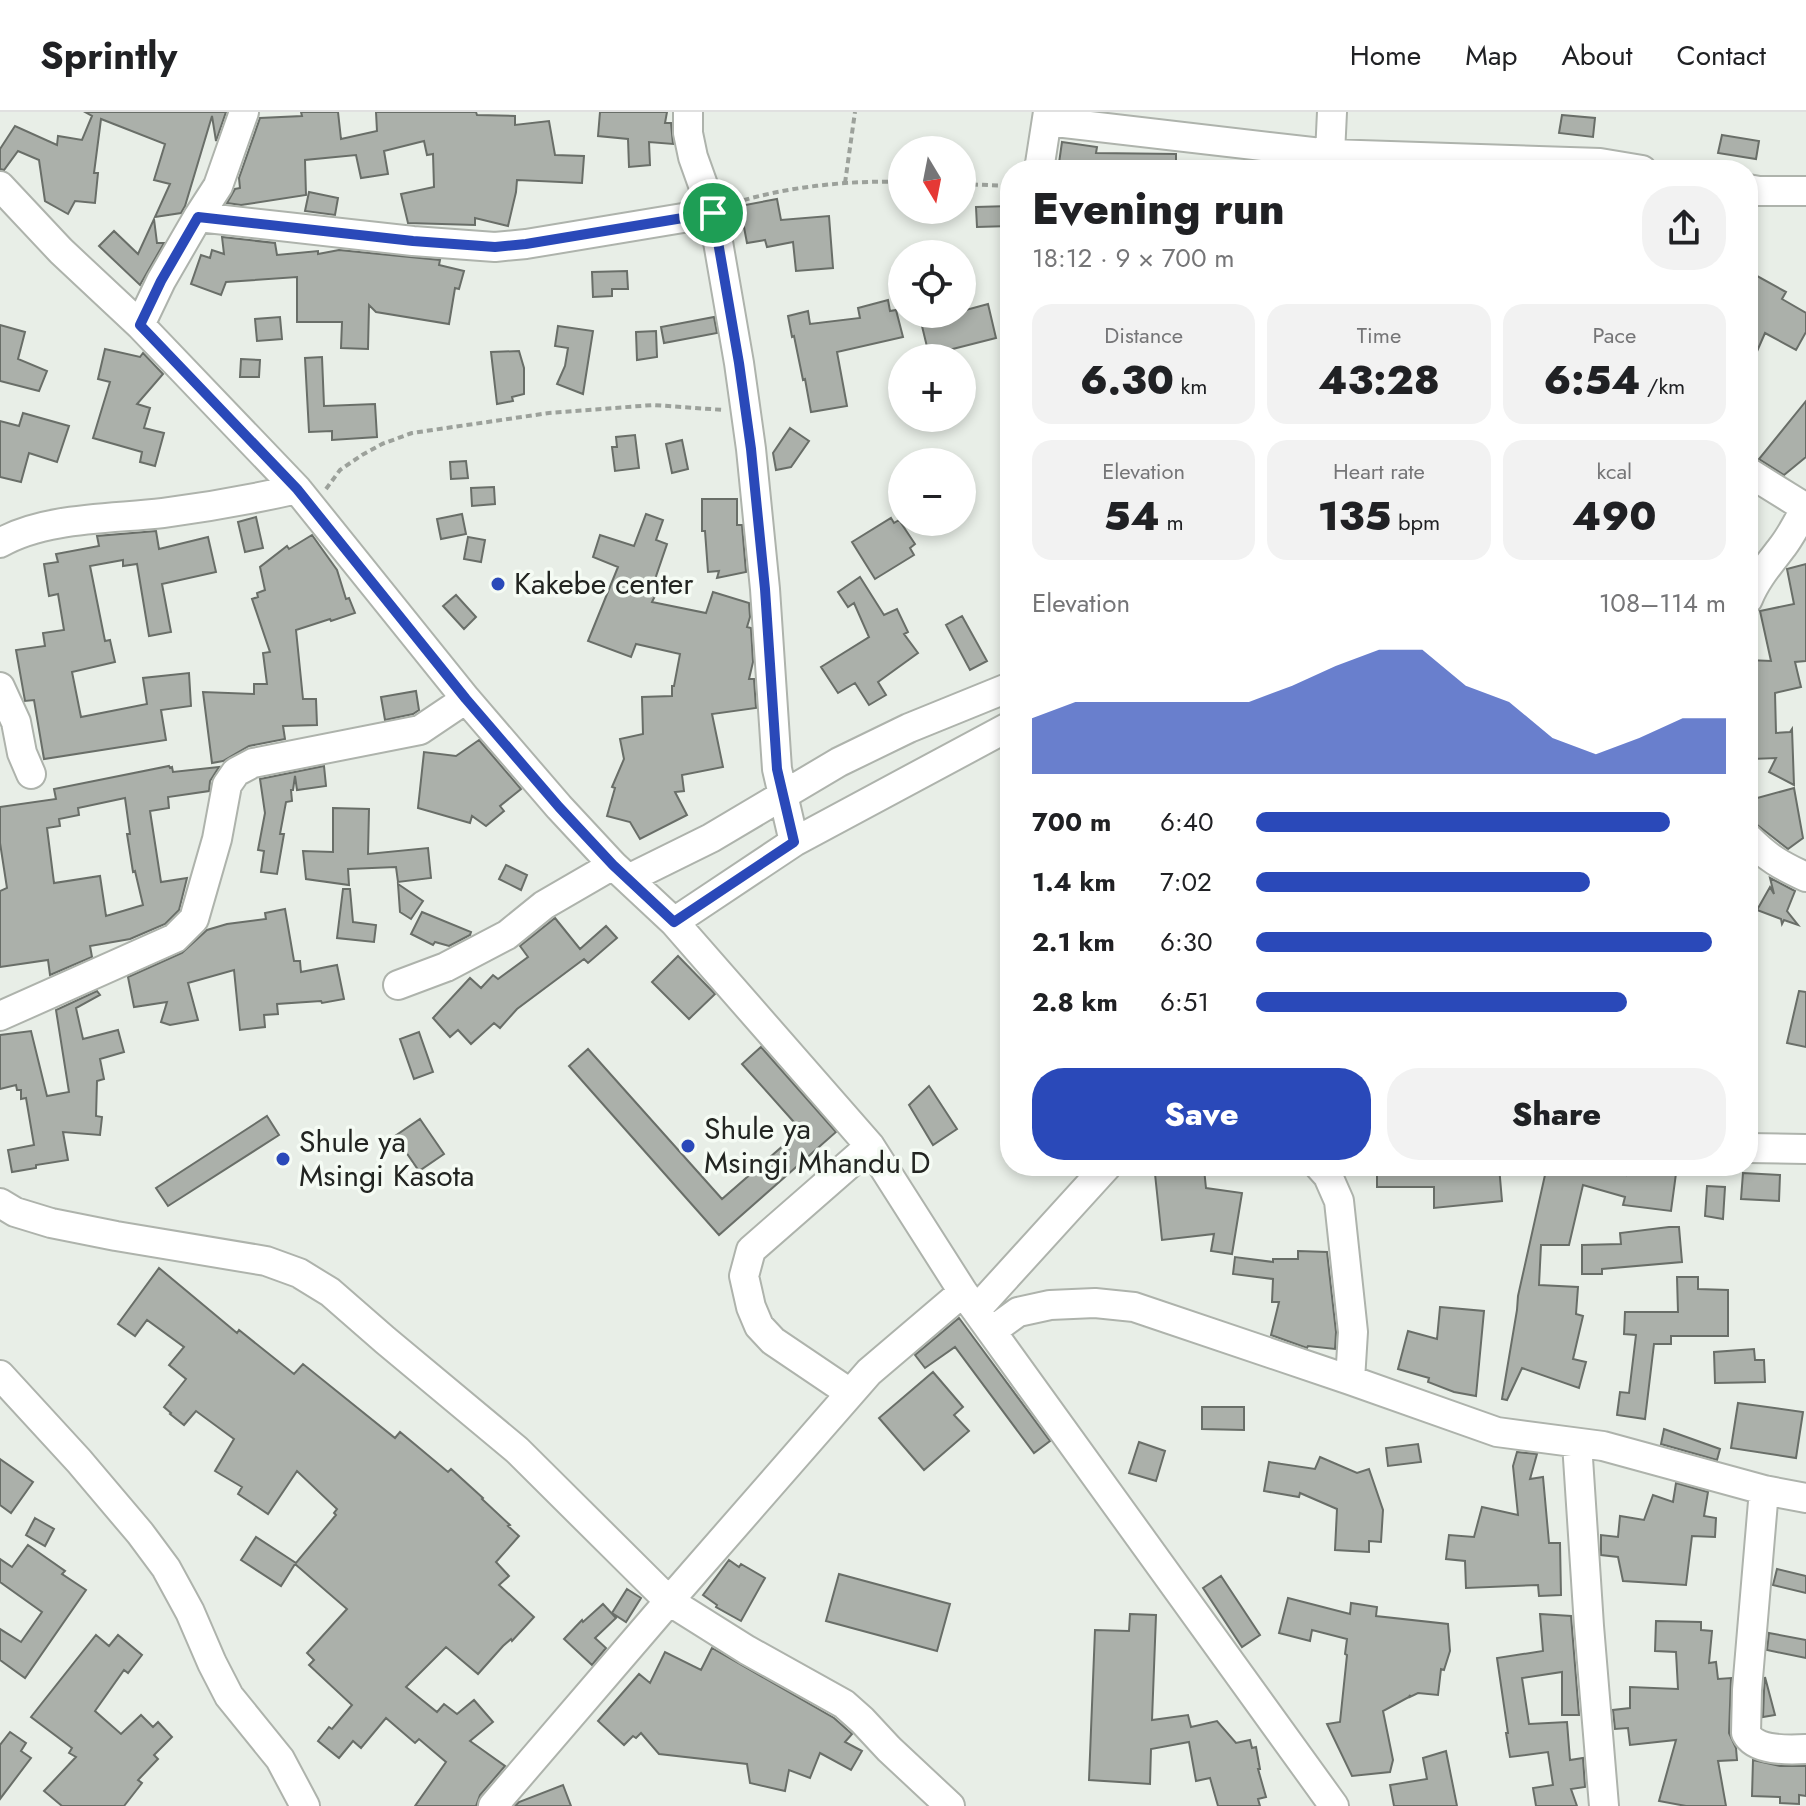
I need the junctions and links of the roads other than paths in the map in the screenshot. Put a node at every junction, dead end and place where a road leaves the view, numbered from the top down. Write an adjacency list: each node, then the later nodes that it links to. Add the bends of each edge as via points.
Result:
1 (244, 112): 14 (street, via 218,186)
2 (688, 112): 13 (street, via 693,157)
3 (1332, 112): 5 (street)
4 (1048, 117): 5 (street); 6 (street)
5 (1330, 154): 7 (street)
6 (1041, 160)
7 (1365, 160)
8 (1452, 160): 9 (street)
9 (1539, 160)
10 (0, 186): 15 (street)
11 (1758, 191): 12 (street)
12 (1806, 191)
13 (713, 212): 14 (street, via 495,247); 26 (street, via 751,449)
14 (198, 217): 15 (street)
15 (140, 325): 17 (street)
16 (1758, 478): 18 (street)
17 (305, 498): 19 (street, via 87,520 23,531); 23 (street)
18 (1806, 508): 20 (street)
19 (0, 543)
20 (1758, 580)
21 (0, 687): 25 (street)
22 (1000, 691): 26 (street, via 909,728)
23 (466, 699): 29 (street); 33 (street, via 420,730 253,763 236,772 227,785 194,919 175,938)
24 (1000, 731): 27 (street)
25 (31, 774)
26 (783, 795): 27 (street); 29 (street, via 711,838)
27 (794, 842): 31 (street)
28 (1758, 848): 30 (street)
29 (620, 872): 31 (street); 32 (street, via 544,905 507,935 446,967)
30 (1806, 877)
31 (674, 922): 34 (street)
32 (398, 985)
33 (0, 1016)
34 (870, 1146): 40 (street); 43 (street, via 751,1250 744,1276 759,1326)
35 (1758, 1148): 36 (street)
36 (1806, 1149)
37 (1098, 1176): 40 (street)
38 (1328, 1176): 42 (street, via 1339,1201 1353,1332)
39 (0, 1203): 47 (street, via 51,1223 266,1261 299,1273 330,1292 517,1450)
40 (977, 1311): 42 (street, via 1095,1303 1134,1307); 43 (street, via 869,1372); 52 (street)
41 (0, 1375): 49 (street, via 166,1568 229,1696 280,1759)
42 (1350, 1380): 44 (street, via 1497,1432)
43 (850, 1393): 47 (street)
44 (1577, 1443): 45 (street); 53 (street)
45 (1764, 1490): 46 (street); 48 (street, via 1746,1733 1748,1739 1767,1746)
46 (1806, 1498)
47 (669, 1601): 50 (street); 51 (street, via 844,1704)
48 (1806, 1749)
49 (305, 1806)
50 (493, 1806)
51 (950, 1806)
52 (1334, 1806)
53 (1604, 1806)

